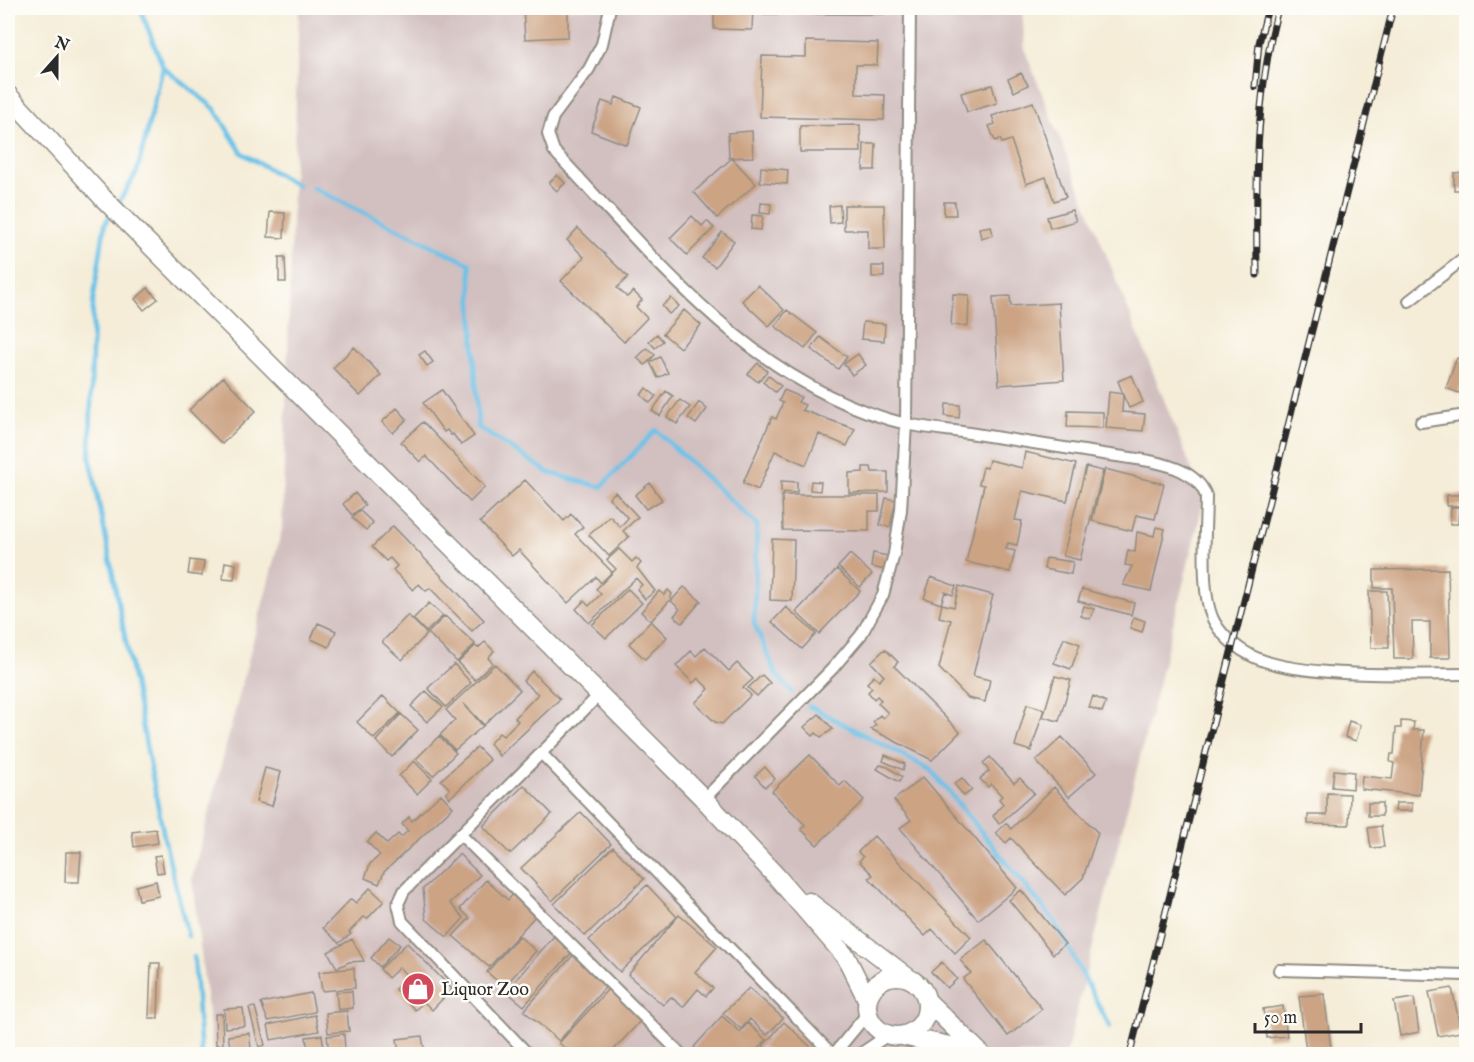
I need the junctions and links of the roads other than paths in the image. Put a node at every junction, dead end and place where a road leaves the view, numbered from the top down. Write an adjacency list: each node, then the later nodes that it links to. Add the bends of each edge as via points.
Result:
1 (610, 8): 8 (street, via 602,44 589,69 553,117 548,134 554,151 701,306 747,346 794,378 843,403)
2 (909, 8): 8 (street)
3 (8, 94): 10 (highway, via 103,198)
4 (1467, 257): 5 (street)
5 (1409, 301)
6 (1467, 415): 7 (street)
7 (1421, 422)
8 (906, 423): 9 (street, via 1121,457 1167,466 1193,477 1203,486 1206,496 1206,593 1212,616 1225,636 1253,657 1291,667); 12 (street, via 901,510 883,595 861,635 833,668)
9 (1467, 674)
10 (598, 696): 11 (street); 12 (highway)
11 (542, 754): 13 (street); 24 (street)
12 (704, 799): 14 (highway)
13 (460, 834): 22 (street, via 405,891 398,904 402,921); 23 (street)
14 (777, 877): 17 (highway); 19 (highway, via 846,957)
15 (1279, 970): 16 (street)
16 (1467, 975)
17 (906, 977): 18 (highway, via 920,986); 19 (highway, via 897,975 878,982)
18 (927, 1001): 20 (highway, via 924,1020 912,1033); 28 (highway)
19 (867, 1007): 20 (highway, via 879,1031); 24 (street)
20 (895, 1035): 21 (highway); 25 (street)
21 (924, 1040): 26 (street); 27 (highway)
22 (528, 1054)
23 (681, 1054)
24 (833, 1054)
25 (860, 1054)
26 (941, 1054)
27 (969, 1054)
28 (981, 1054)

